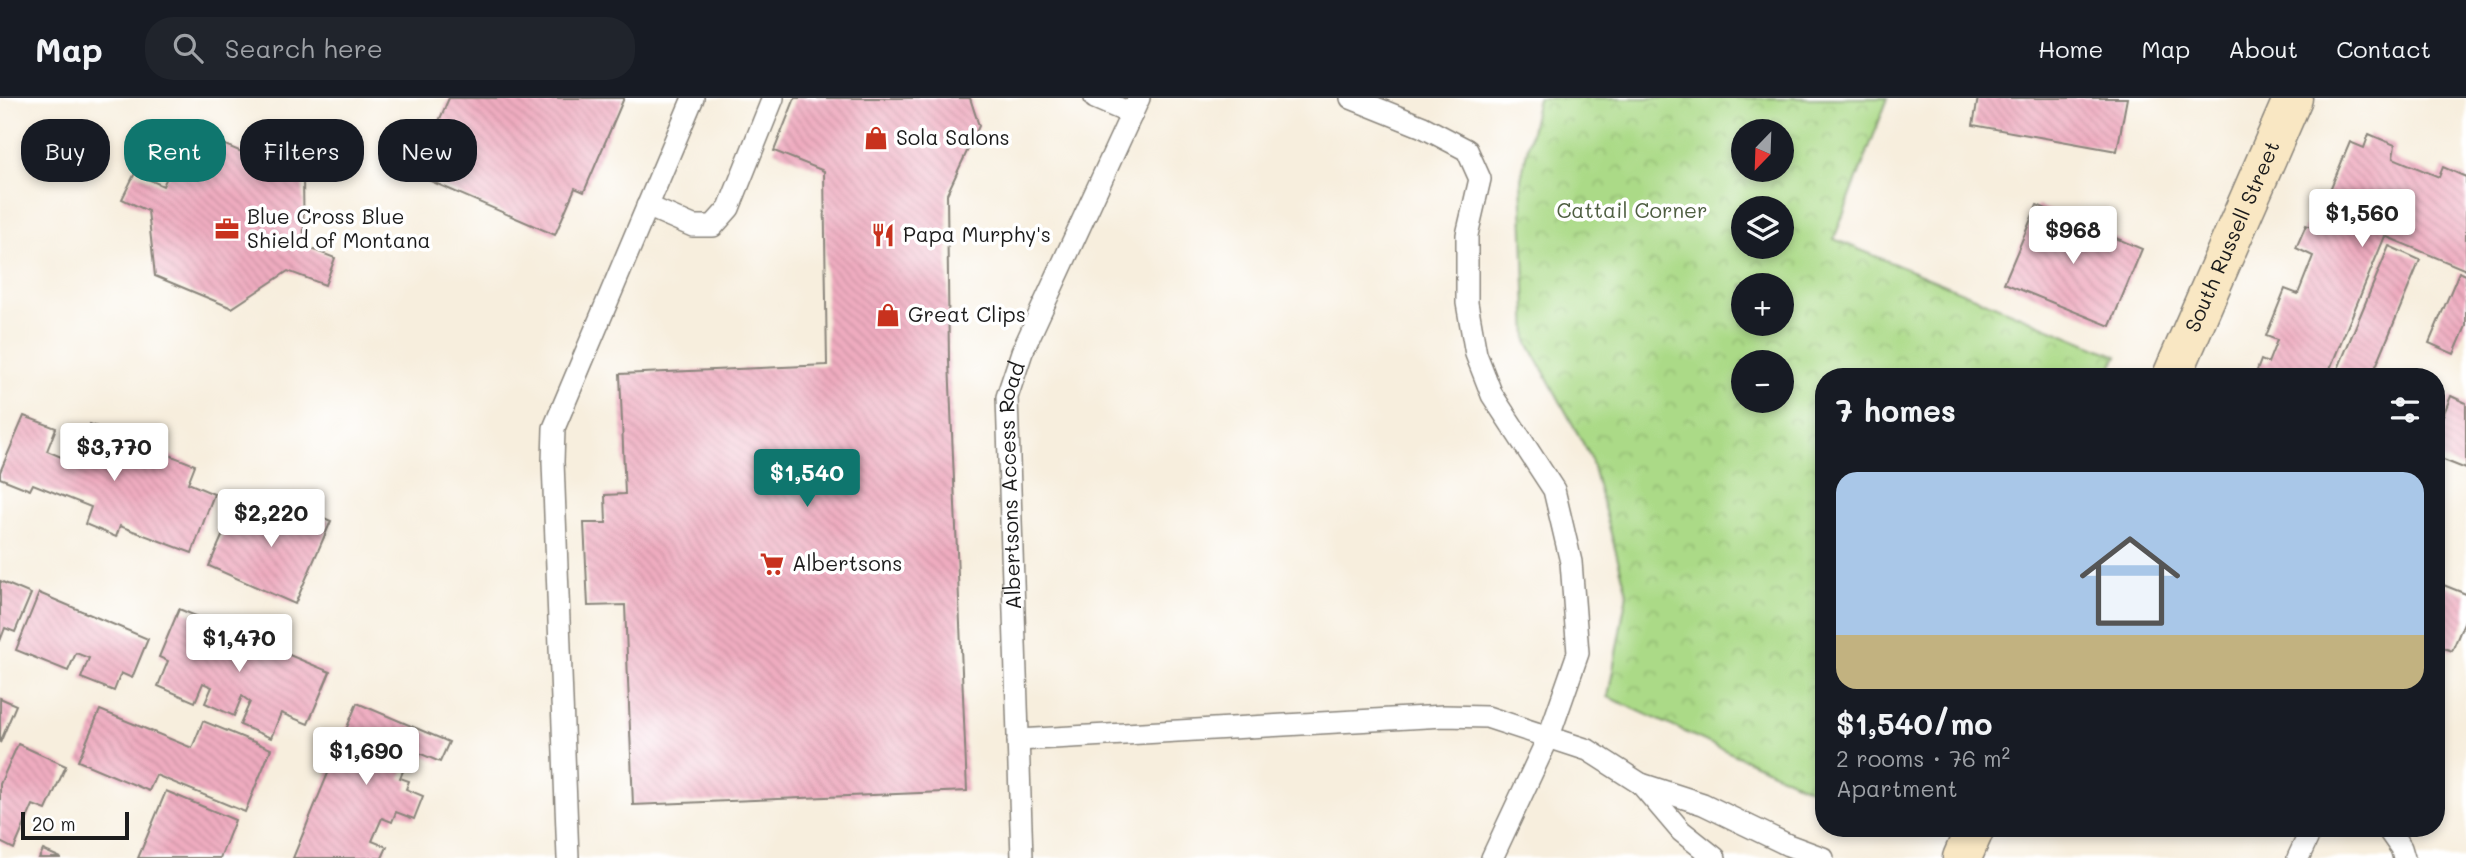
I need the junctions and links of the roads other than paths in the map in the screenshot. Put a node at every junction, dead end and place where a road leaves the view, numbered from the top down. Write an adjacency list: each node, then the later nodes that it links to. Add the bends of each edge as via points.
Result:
1 (692, 98): 7 (lane)
2 (773, 98): 7 (lane, via 729,208 713,226 693,226)
3 (1095, 98): 6 (lane)
4 (1351, 98): 9 (lane, via 1467,150 1480,179 1467,235 1467,303 1476,354 1492,395 1554,490 1571,562 1578,653)
5 (2293, 98): 8 (main road, South Russell Street)
6 (1135, 106): 10 (lane, Albertsons Access Road, via 1022,352 1007,397)
7 (647, 206): 14 (lane, via 554,428)
8 (2175, 368)
9 (1549, 736): 10 (lane, via 1486,717 1444,716); 11 (lane, via 1588,750); 16 (lane)
10 (1018, 740): 15 (lane, Albertsons Access Road)
11 (1641, 783): 17 (lane, via 1681,831); 18 (lane, via 1703,804)
12 (2308, 837): 19 (lane)
13 (2394, 837): 20 (lane)
14 (568, 858)
15 (1022, 858)
16 (1492, 858)
17 (1715, 858)
18 (1823, 858)
19 (2298, 858)
20 (2404, 858)

